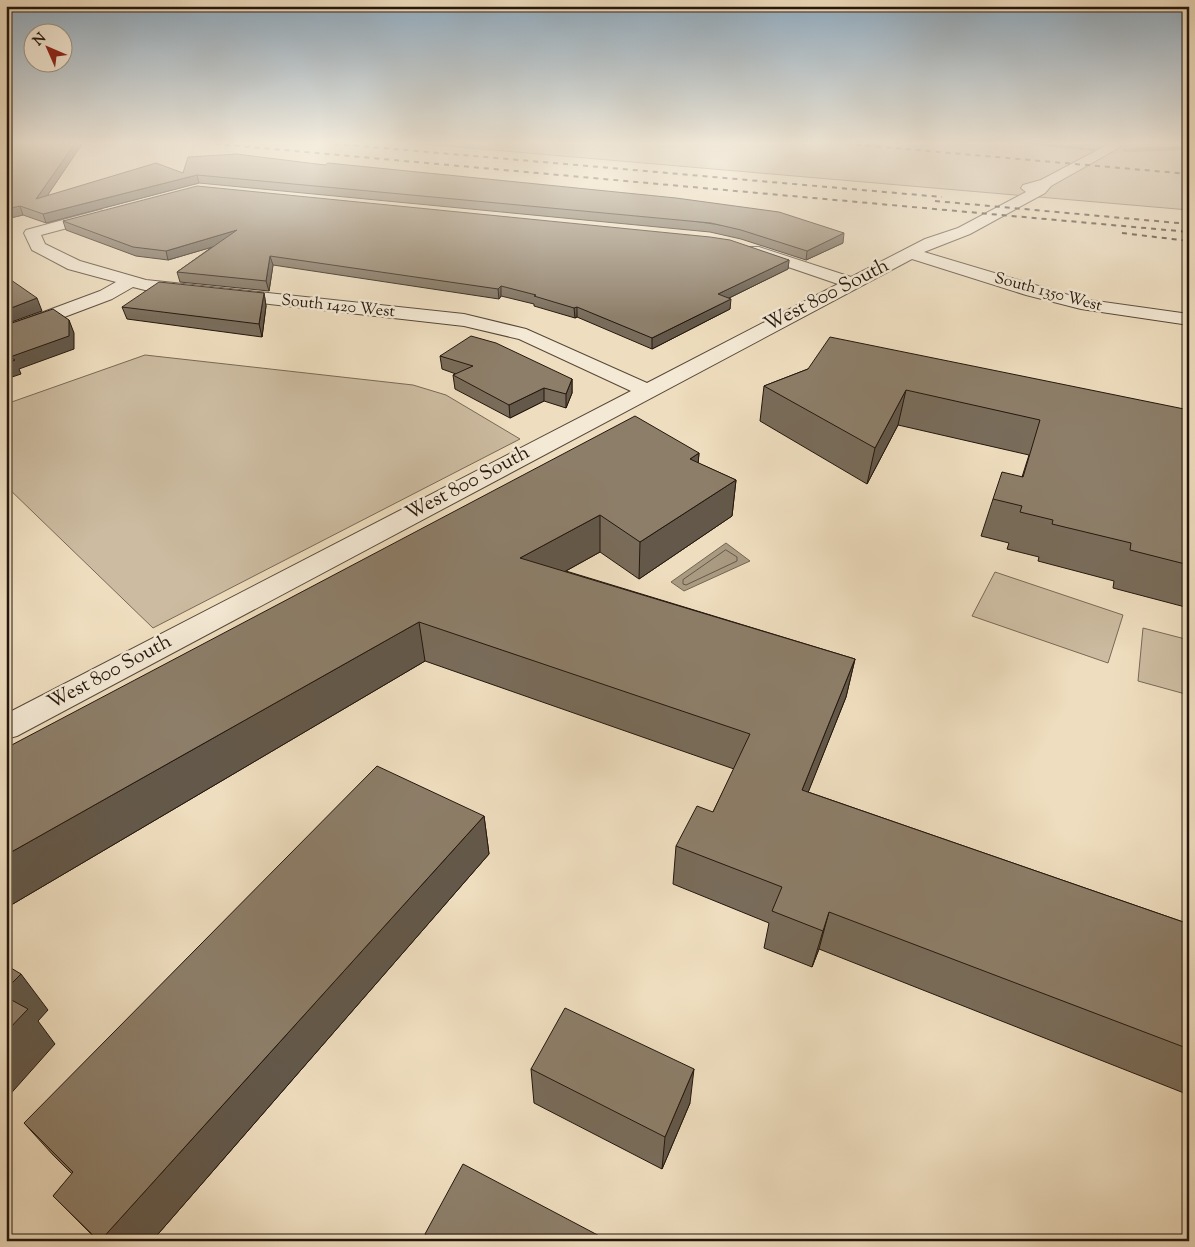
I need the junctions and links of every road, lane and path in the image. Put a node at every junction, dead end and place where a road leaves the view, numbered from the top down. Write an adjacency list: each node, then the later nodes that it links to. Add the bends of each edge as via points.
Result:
1 (1021, 200): 4 (street, West 800 South, via 964,231)
2 (115, 211): 5 (street, South 1420 West, via 32,233 38,247 74,265)
3 (734, 244): 6 (street)
4 (911, 252): 6 (street, West 800 South); 7 (street, South 1350 West, via 1059,298 1107,309)
5 (129, 282): 8 (street, via 106,295); 9 (street, South 1420 West, via 464,320 526,335)
6 (852, 283): 9 (street, West 800 South)
7 (1189, 320)
8 (6, 333)
9 (646, 390): 10 (street, West 800 South)
10 (6, 728)

